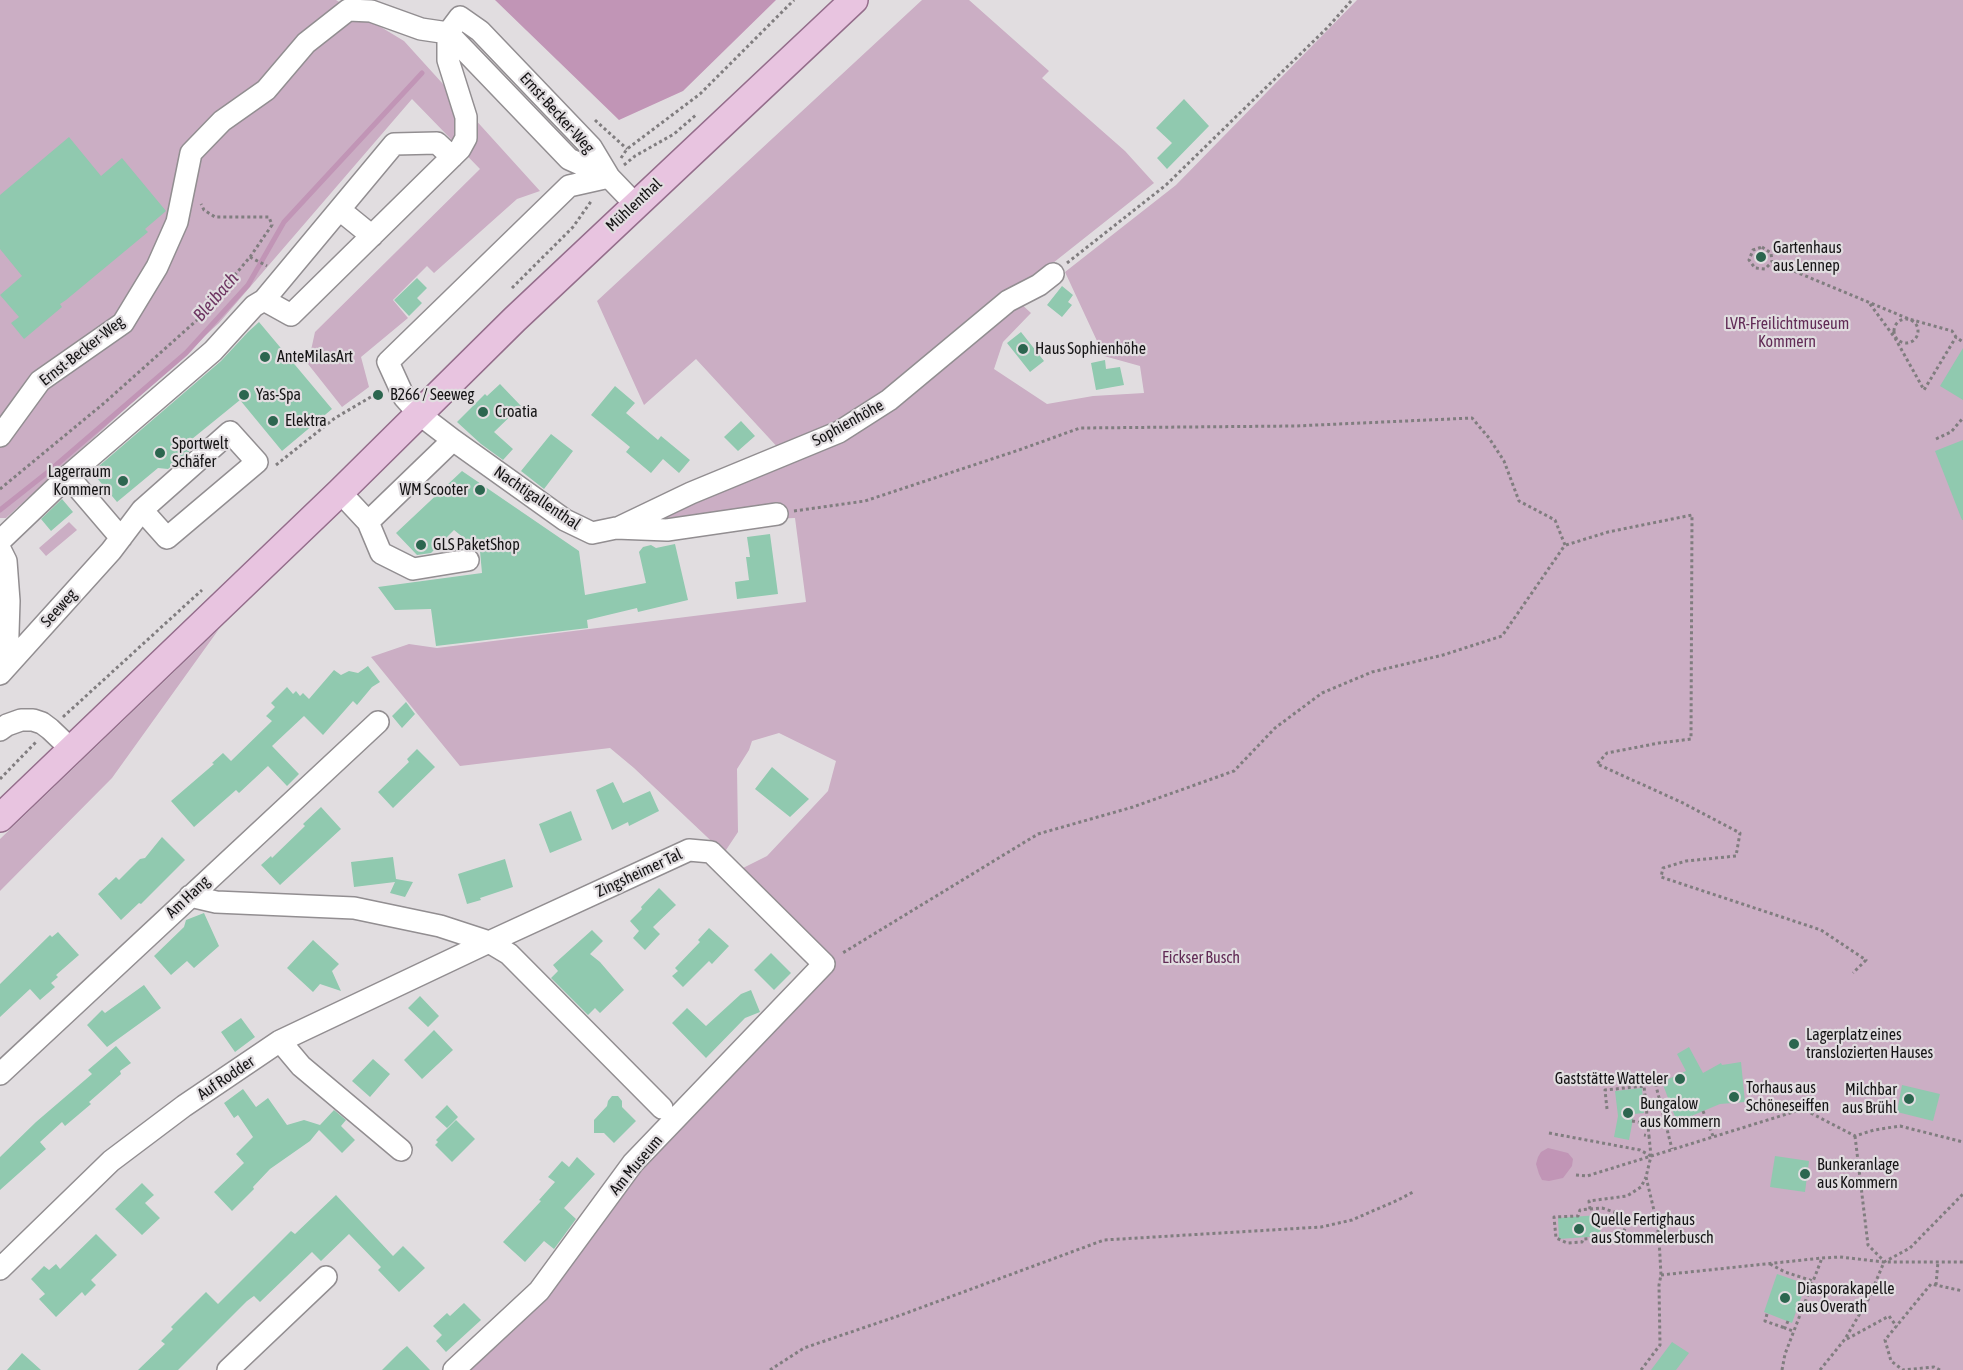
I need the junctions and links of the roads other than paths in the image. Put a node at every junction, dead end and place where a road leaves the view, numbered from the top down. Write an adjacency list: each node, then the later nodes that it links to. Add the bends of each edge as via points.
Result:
1 (854, 0): 5 (main road, Mühlenthal)
2 (448, 33): 3 (street, via 448,60 466,117 466,138); 4 (street, Ernst-Becker-Weg, via 569,159); 11 (street, Ernst-Becker-Weg, via 371,11 348,10 306,43 266,90 222,121 191,153 177,222 157,267 123,323 40,381)
3 (452, 157): 6 (street, via 436,144 394,144); 7 (street)
4 (609, 177): 5 (street); 10 (street, Nachtigallenthal, via 569,186 388,362 404,397)
5 (635, 204): 10 (main road, Mühlenthal)
6 (340, 210): 7 (street); 9 (street)
7 (372, 236): 9 (street, via 291,315)
8 (1053, 274): 18 (street, Sophienhöhe, via 1008,301 889,400 839,432)
9 (264, 300): 13 (street, via 190,372)
10 (419, 414): 12 (street, Nachtigallenthal); 14 (main road, Mühlenthal)
11 (0, 436)
12 (453, 440): 17 (street); 18 (street, Nachtigallenthal, via 565,520 592,533)
13 (68, 476): 19 (street); 20 (street)
14 (340, 492): 17 (street); 26 (main road, Mühlenthal)
15 (142, 510): 15 (street, Seeweg, via 167,538 257,462 230,432); 20 (street, Seeweg)
16 (777, 514): 18 (street, Nachtigallenthal, via 667,530)
17 (368, 522): 22 (street, via 381,553 412,569)
18 (616, 528)
19 (0, 541)
20 (116, 544): 23 (street, Seeweg)
21 (0, 549): 23 (street, Seeweg, via 6,561 9,601)
22 (468, 560)
23 (4, 669)
24 (378, 722): 28 (street, Am Hang)
25 (0, 730): 26 (street, via 21,720 33,720 50,729)
26 (70, 749): 27 (main road, Mühlenthal)
27 (0, 818)
28 (190, 896): 29 (street, via 216,903 354,908 440,926); 32 (street, Am Hang)
29 (489, 942): 30 (street, Zingsheimer Tal, via 689,850 711,852); 31 (street, Auf Rodder); 33 (street, via 509,954)
30 (824, 964): 38 (street, Am Museum, via 633,1163 539,1291)
31 (280, 1041): 34 (street, via 301,1066); 35 (street, Auf Rodder, via 111,1161)
32 (0, 1074)
33 (662, 1108)
34 (401, 1150)
35 (0, 1269)
36 (326, 1277): 37 (street)
37 (228, 1370)
38 (454, 1370)

